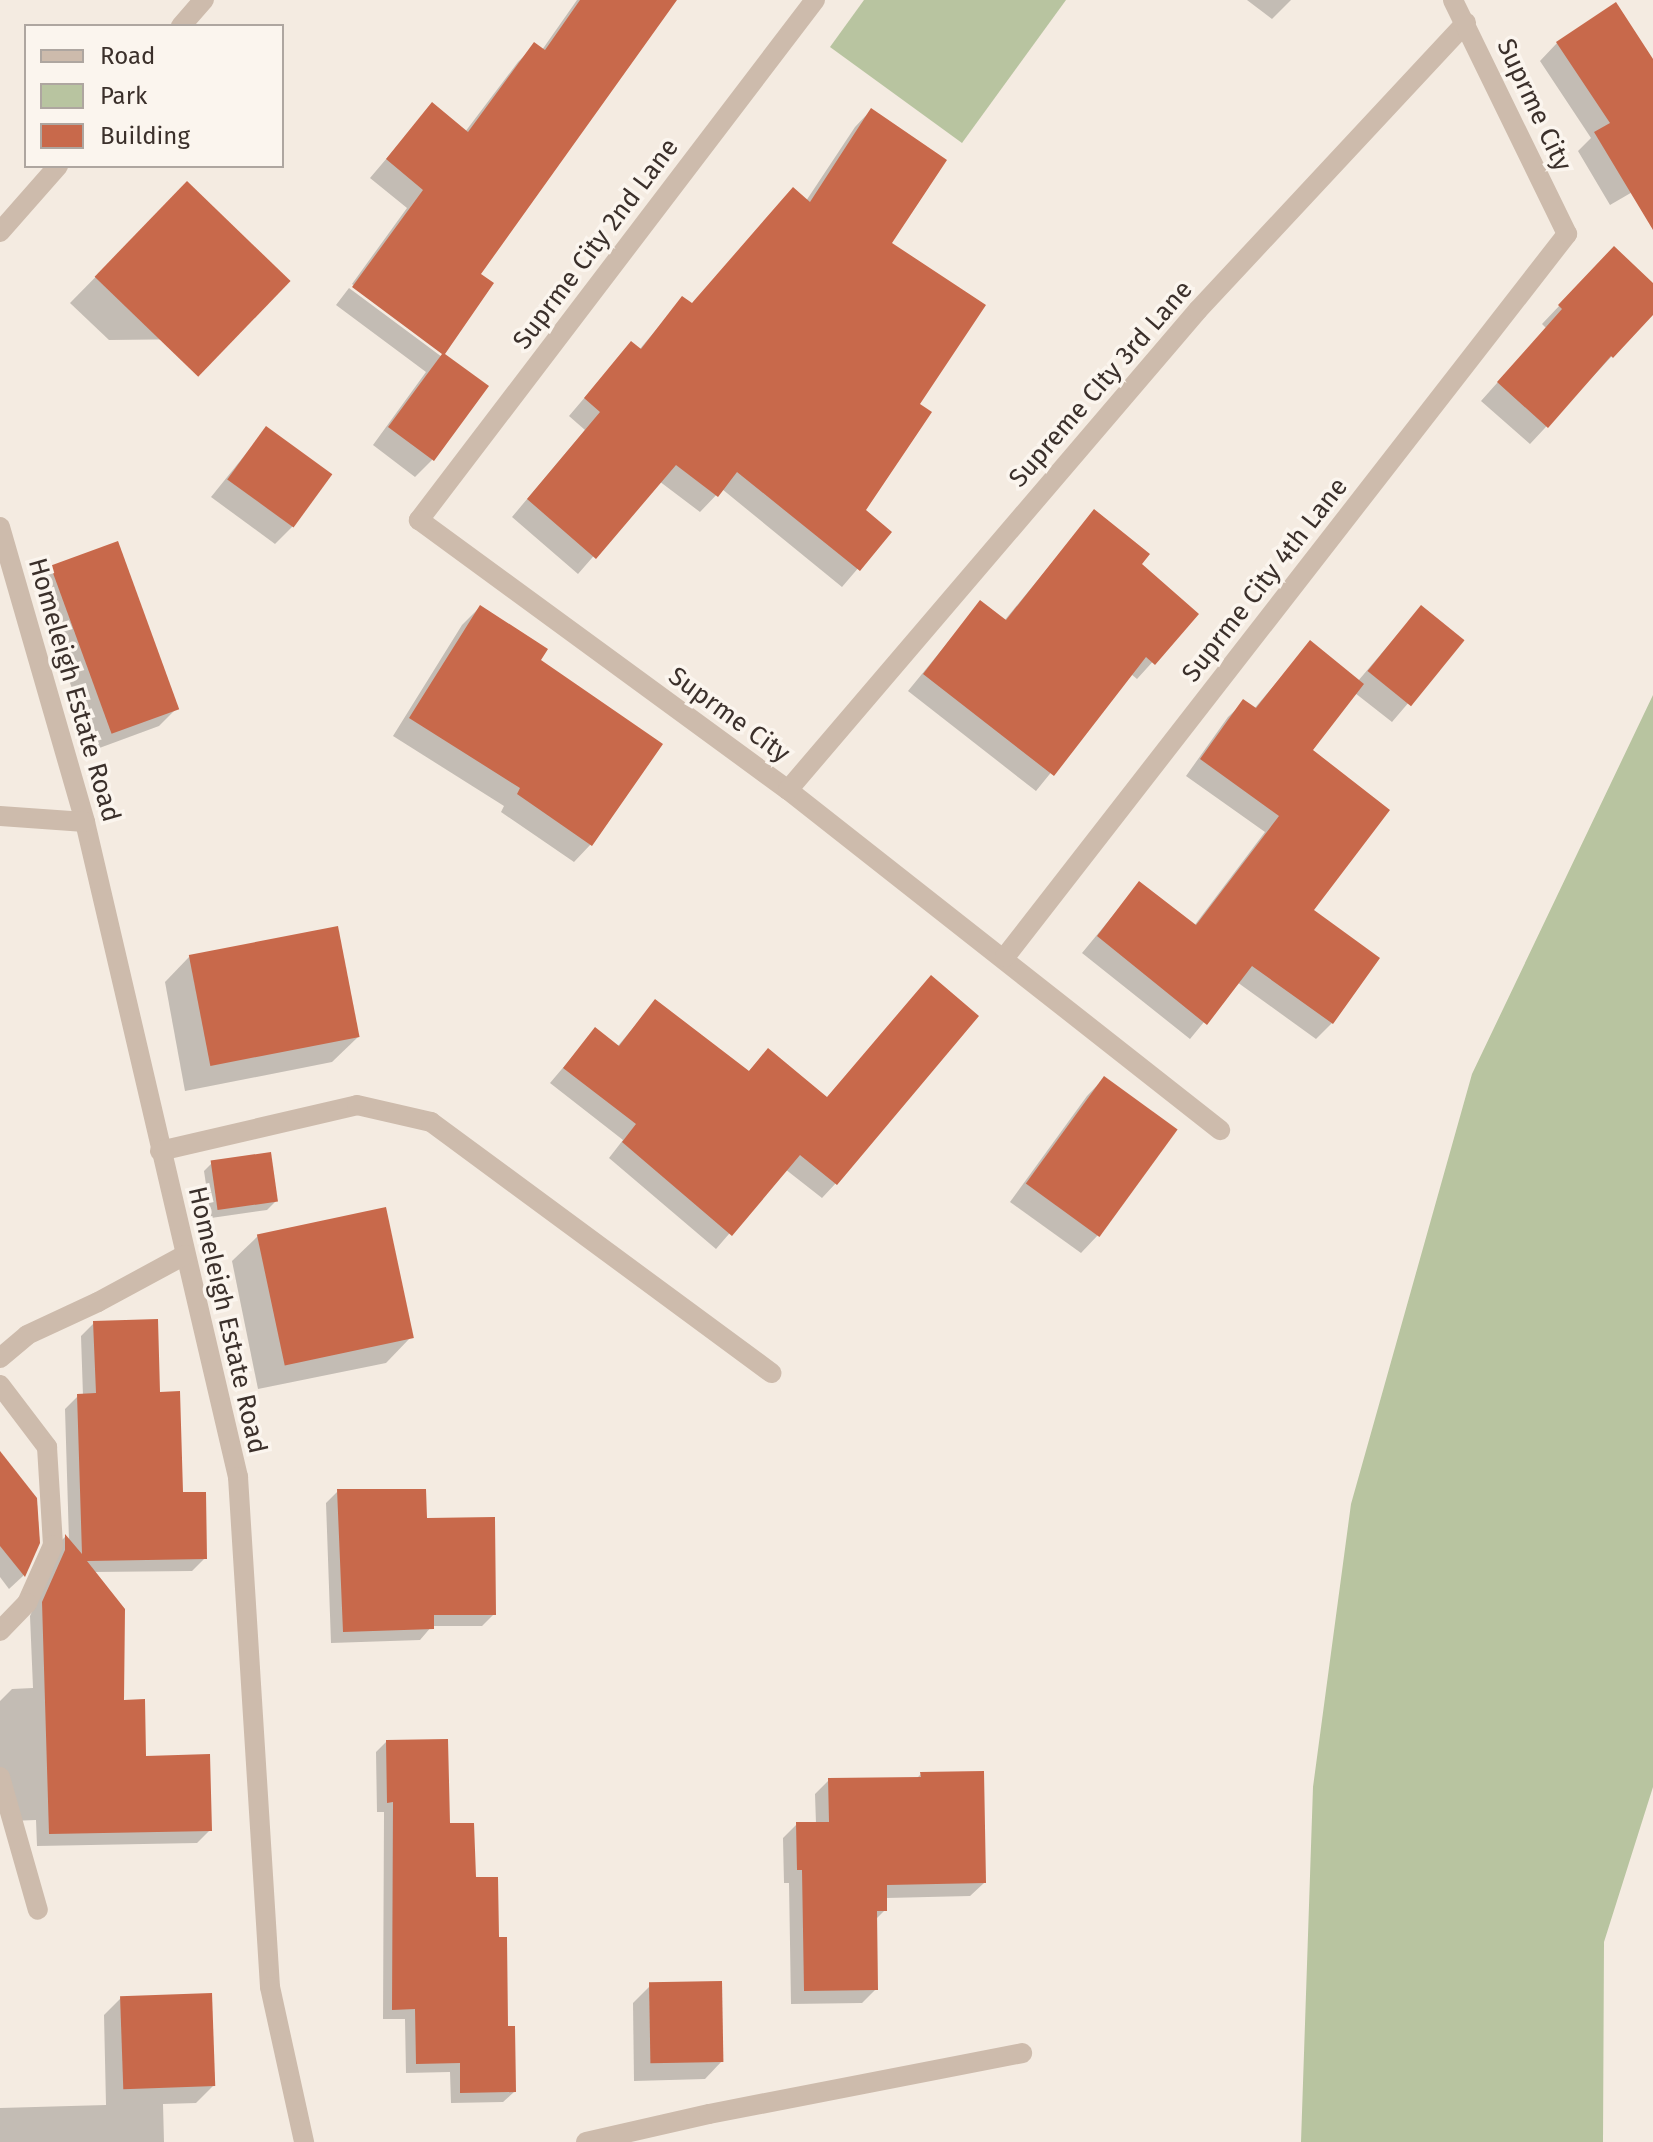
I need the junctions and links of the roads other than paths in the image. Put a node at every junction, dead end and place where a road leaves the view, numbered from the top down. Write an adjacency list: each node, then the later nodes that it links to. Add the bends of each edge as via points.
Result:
1 (204, 0): 5 (street)
2 (815, 0): 9 (street, Suprme City 2nd Lane)
3 (1453, 0): 4 (street, Suprme City)
4 (1466, 23): 8 (street, Suprme City); 11 (street, Supreme CIty 3rd Lane, via 1198,310)
5 (183, 24)
6 (56, 168): 7 (street)
7 (0, 232)
8 (1567, 234): 14 (street, Suprme City 4th Lane)
9 (419, 520): 11 (street, Suprme City)
10 (0, 527): 13 (street, Homeleigh Estate Road)
11 (788, 790): 14 (street, Suprme City)
12 (0, 816): 13 (street)
13 (85, 822): 16 (street, Homeleigh Estate Road)
14 (1005, 957): 15 (street, Suprme City)
15 (1220, 1130)
16 (160, 1151): 17 (street, Homeleigh Estate Road); 19 (street, via 357,1105 431,1122)
17 (185, 1255): 18 (street, via 27,1335); 25 (street, Homeleigh Estate Road, via 238,1477 270,1987)
18 (0, 1358)
19 (771, 1373)
20 (0, 1385): 21 (street, via 47,1447 53,1545 27,1603)
21 (0, 1631)
22 (0, 1777): 23 (street)
23 (38, 1910)
24 (1022, 2053): 26 (street)
25 (304, 2142)
26 (586, 2142)

